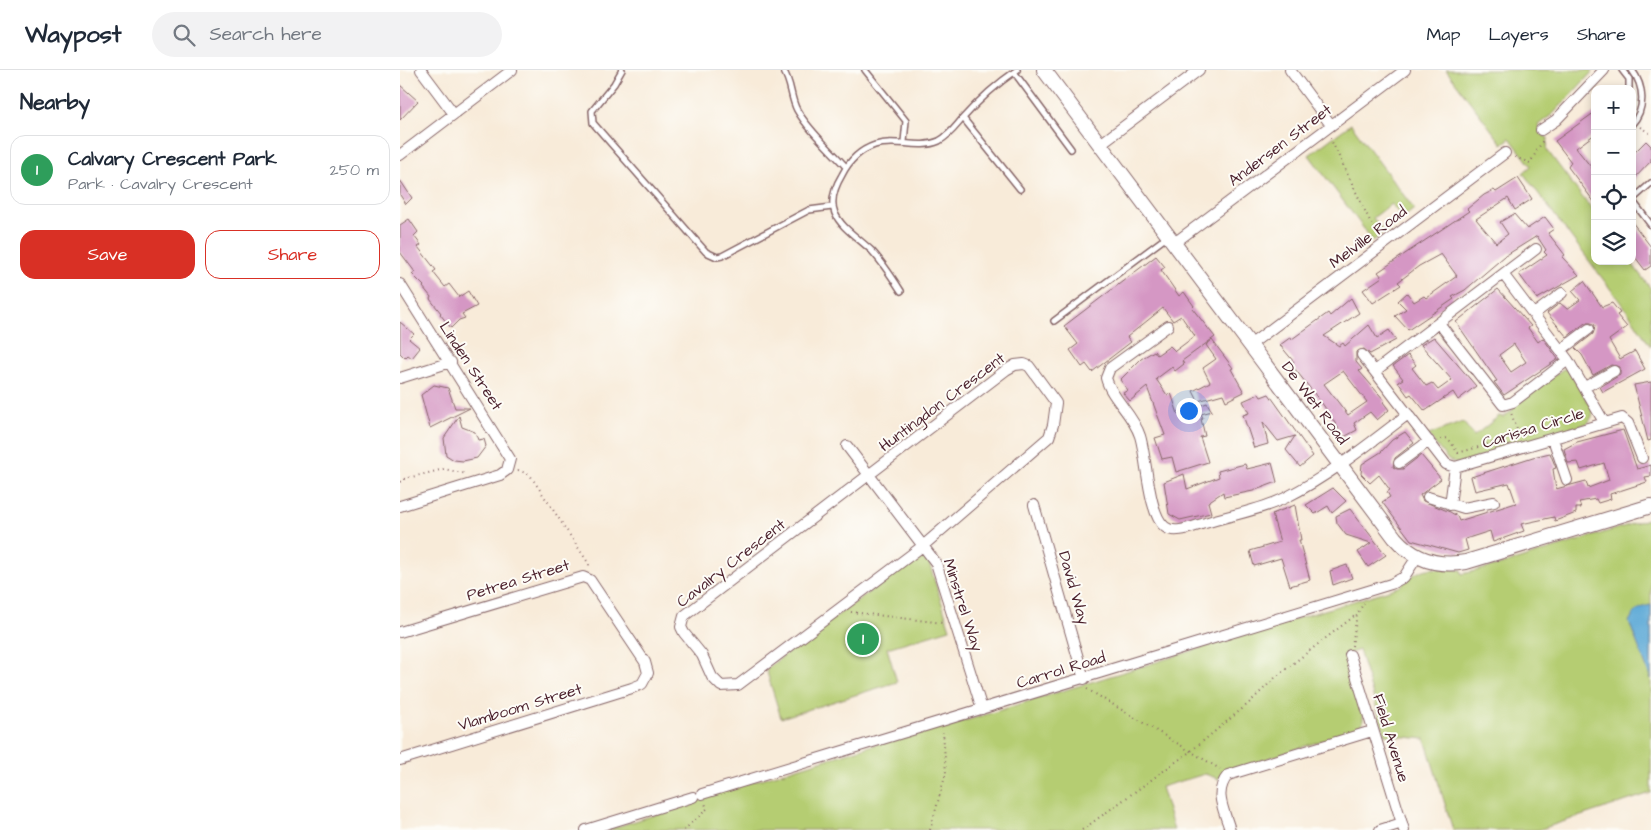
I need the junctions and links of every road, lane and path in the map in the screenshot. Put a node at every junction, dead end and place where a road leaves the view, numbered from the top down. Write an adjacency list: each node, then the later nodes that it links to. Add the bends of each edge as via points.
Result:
1 (421, 70): 15 (street)
2 (512, 70): 15 (street)
3 (622, 70): 32 (lane, via 592,111 591,119 706,252 722,256 809,210)
4 (782, 70): 27 (lane, via 791,85 801,116)
5 (865, 70): 22 (lane, via 906,121)
6 (1044, 70): 23 (street, De Wet Road)
7 (1199, 70): 23 (street)
8 (1290, 70): 19 (street)
9 (1404, 70): 19 (street, Andersen Street)
10 (1604, 70): 20 (street, via 1556,120)
11 (1622, 70): 14 (lane, via 1629,79)
12 (1632, 70): 17 (lane, via 1642,94)
13 (1016, 71): 16 (lane); 24 (lane)
14 (1628, 85)
15 (454, 114): 26 (street)
16 (963, 118): 22 (lane, via 952,132 938,141 927,144); 29 (lane)
17 (1636, 120)
18 (1636, 125): 21 (path)
19 (1328, 127): 34 (street, Andersen Street); 35 (path, via 1331,140 1370,221)
20 (1541, 130): 25 (path, via 1544,138 1530,163)
21 (1651, 134)
22 (904, 142): 27 (lane, via 887,142 866,149)
23 (1099, 144): 34 (street, De Wet Road)
24 (1071, 149)
25 (1506, 153): 35 (street, Melville Road)
26 (400, 155)
27 (846, 168): 32 (lane, via 833,195)
28 (1651, 183): 30 (lane)
29 (1020, 189)
30 (1636, 196)
31 (1636, 205): 33 (lane)
32 (832, 207): 39 (lane, via 840,222 880,260)
33 (1651, 225)
34 (1171, 240): 42 (lane); 46 (street, De Wet Road)
35 (1386, 242): 46 (street, Melville Road)
36 (1536, 250): 37 (street)
37 (1503, 274): 41 (street, Carissa Circle); 43 (street)
38 (400, 284): 50 (street, Linden Street)
39 (901, 291)
40 (1562, 293): 41 (street)
41 (1534, 314): 47 (street, Carissa Circle)
42 (1054, 321)
43 (1439, 323): 51 (street); 55 (street, via 1498,401 1503,405)
44 (1168, 326): 63 (street, via 1108,371 1106,378 1141,438 1156,513 1164,527 1177,530 1276,502)
45 (1589, 328): 47 (street)
46 (1250, 345): 63 (street, De Wet Road)
47 (1561, 350): 49 (street, Carissa Circle)
48 (1362, 355): 51 (street)
49 (1568, 360): 54 (street, Carissa Circle); 55 (street)
50 (451, 362): 53 (street); 64 (street, Linden Street, via 509,454)
51 (1375, 371): 56 (street)
52 (1614, 371): 54 (street)
53 (400, 378)
54 (1585, 387): 57 (street, Carissa Circle)
55 (1510, 404): 59 (path, via 1520,435 1458,453 1448,438)
56 (1408, 414): 59 (street); 63 (street)
57 (1604, 422): 58 (street, Carissa Circle); 61 (street, via 1626,419)
58 (1552, 439): 65 (street, Carissa Circle); 68 (street)
59 (1429, 441): 62 (street); 65 (street, via 1446,464)
60 (847, 446): 66 (street, Minstrel Way)
61 (1642, 458)
62 (1399, 463)
63 (1339, 465): 77 (street, De Wet Road, via 1395,538)
64 (509, 467): 67 (street, via 504,473); 78 (path, via 530,475 589,564)
65 (1455, 467): 73 (street)
66 (870, 476): 76 (street, Minstrel Way); 76 (street, Huntingdon Crescent, via 1015,364 1029,366 1051,394 1057,407 1049,437); 76 (street, Cavalry Crescent, via 684,616 681,627 702,655 712,677 721,686 738,685)
67 (486, 479): 69 (path, via 444,469); 74 (street)
68 (1567, 480)
69 (400, 482)
70 (1428, 497): 73 (street)
71 (1494, 502): 73 (street, via 1470,508)
72 (1034, 505): 86 (street, David Way)
73 (1450, 505)
74 (400, 506)
75 (1651, 506): 77 (street, De Wet Road, via 1476,560 1444,564)
76 (924, 545): 87 (street, Minstrel Way, via 936,564)
77 (1417, 556): 79 (street, Carrol Road, via 1404,577)
78 (588, 578): 83 (street, Petrea Street, via 572,578); 85 (street, Petrea Street, via 645,662)
79 (1371, 590): 81 (path); 86 (street, Carrol Road)
80 (844, 612): 82 (path)
81 (1357, 614): 84 (path); 90 (path, via 1277,676)
82 (948, 623)
83 (400, 632)
84 (1350, 655): 89 (street, Field Avenue)
85 (647, 678): 91 (street, Vlamboom Street, via 632,688)
86 (1084, 679): 87 (street, Carrol Road); 90 (path, via 1088,690)
87 (982, 709): 88 (street, Carrol Road)
88 (942, 721): 93 (street, Carrol Road); 97 (path, via 946,773)
89 (1372, 731): 92 (street); 94 (street, Field Avenue)
90 (1191, 751): 92 (path); 98 (path)
91 (400, 760)
92 (1228, 775): 99 (street, via 1221,783 1219,794)
93 (698, 796): 95 (street, Carrol Road); 96 (path, via 707,809)
94 (1403, 827): 100 (street)
95 (586, 830)
96 (684, 830)
97 (930, 830)
98 (1082, 830)
99 (1230, 830)
100 (1380, 830)

